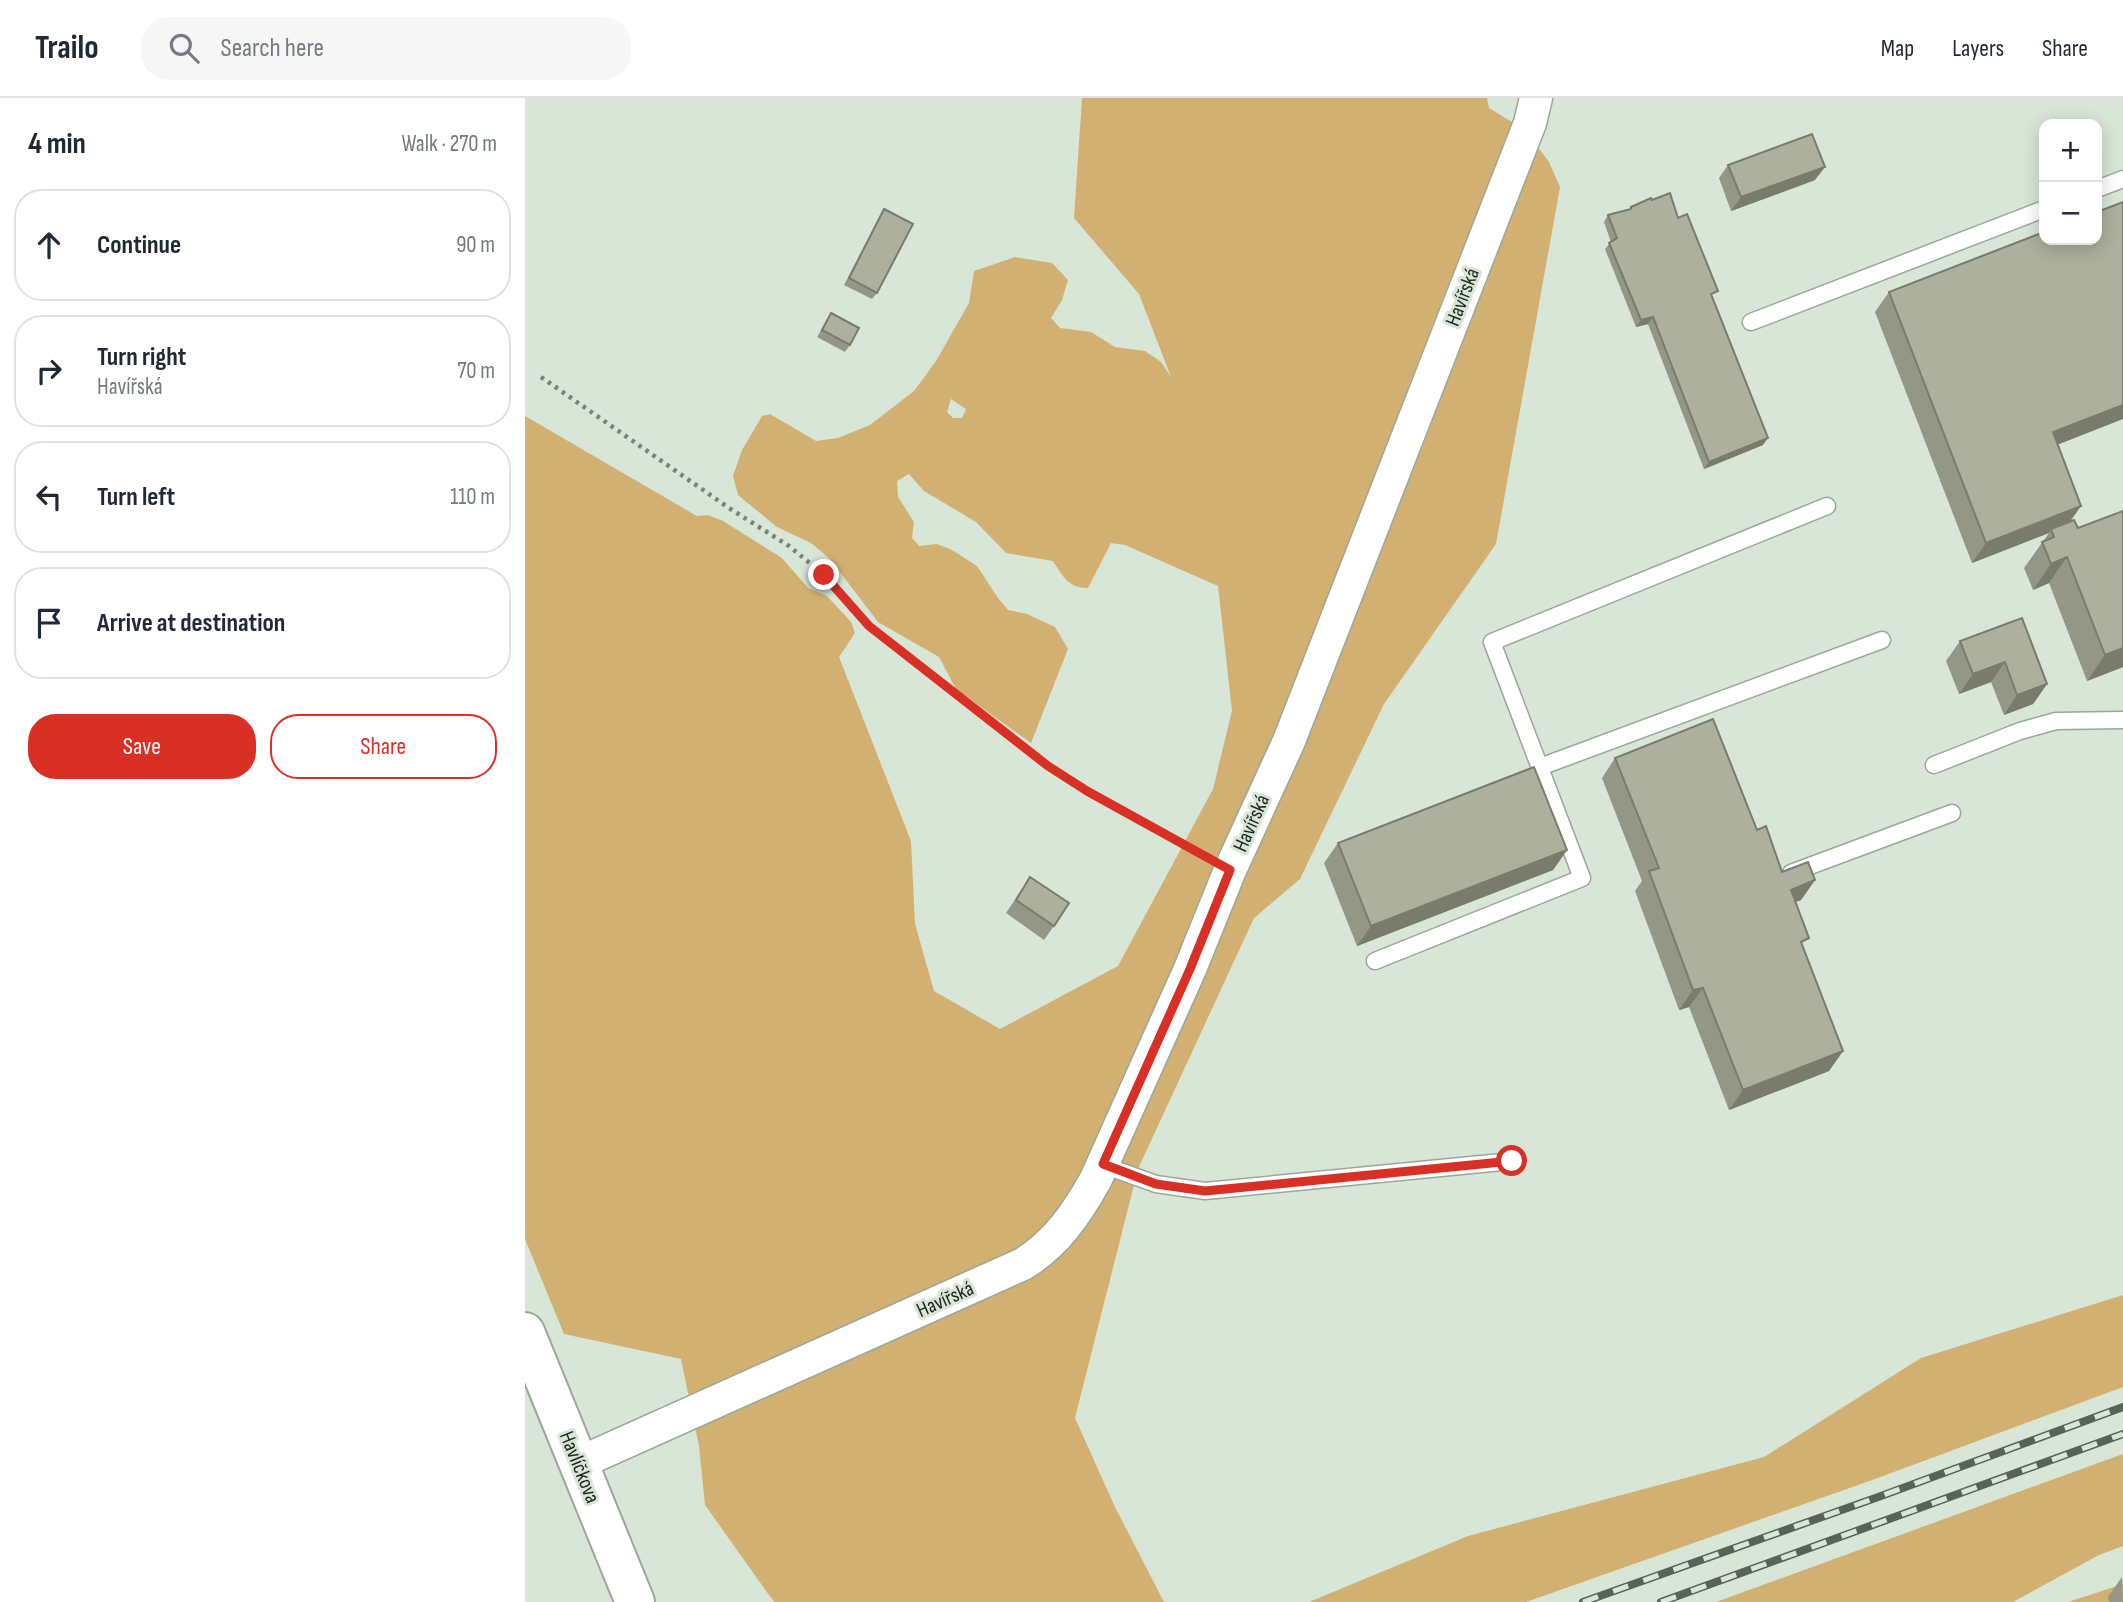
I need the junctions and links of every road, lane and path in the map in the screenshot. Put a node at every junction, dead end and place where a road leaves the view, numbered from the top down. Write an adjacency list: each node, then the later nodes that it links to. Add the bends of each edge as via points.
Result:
1 (1536, 98): 13 (street, Havířská, via 1289,741)
2 (2123, 179): 3 (lane)
3 (2102, 187)
4 (2039, 211): 5 (lane)
5 (1751, 322)
6 (541, 377): 13 (path, via 789,546 824,575 869,626 1048,766)
7 (1827, 506): 11 (lane, via 1492,642)
8 (1882, 640): 11 (lane)
9 (2123, 720): 10 (lane, via 2056,721)
10 (1934, 765)
11 (1540, 768): 15 (lane, via 1582,878)
12 (1952, 813): 14 (lane)
13 (1230, 870): 17 (street, Havířská)
14 (1791, 873)
15 (1375, 961)
16 (1512, 1161): 17 (lane, via 1205,1191 1156,1184)
17 (1103, 1164): 19 (street, Havířská, via 1061,1233 1023,1264)
18 (525, 1332): 19 (main road, Havlíčkova)
19 (579, 1464): 20 (main road, Havlíčkova)
20 (635, 1602)

